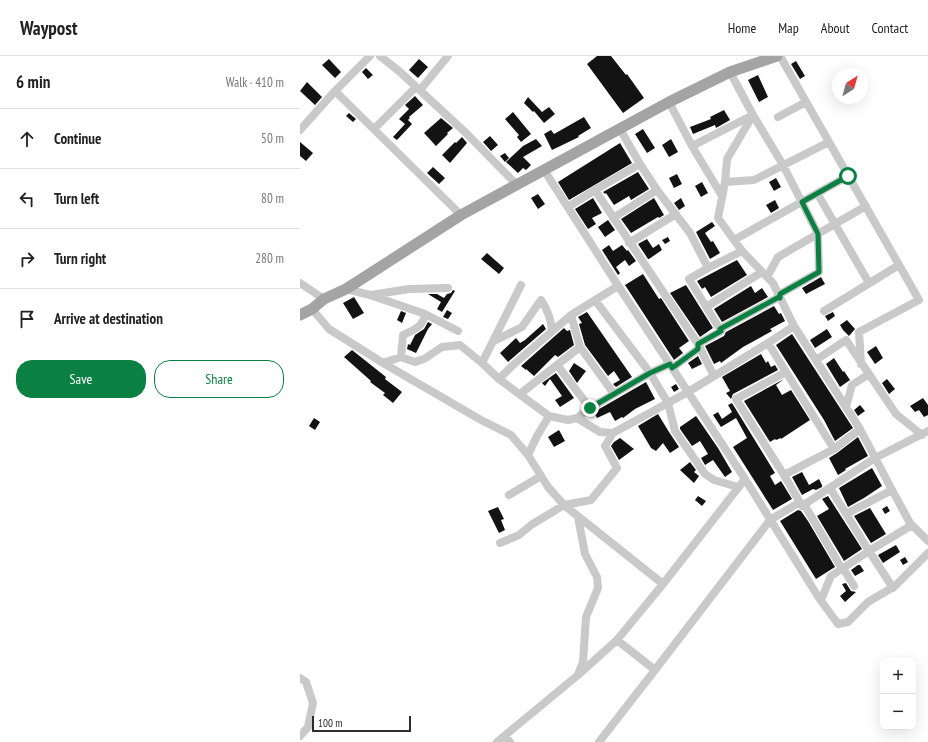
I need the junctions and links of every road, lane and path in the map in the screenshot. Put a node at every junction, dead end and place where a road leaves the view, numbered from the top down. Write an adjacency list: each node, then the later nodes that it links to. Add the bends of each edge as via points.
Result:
1 (370, 56): 8 (street)
2 (380, 56): 7 (street)
3 (448, 56): 7 (street)
4 (777, 56): 6 (main road)
5 (780, 56): 10 (street)
6 (730, 72): 9 (main road); 11 (street)
7 (418, 89): 13 (street); 23 (street)
8 (335, 91): 13 (street); 15 (street)
9 (669, 102): 14 (main road); 17 (street)
10 (806, 102): 12 (street); 16 (street)
11 (753, 115): 17 (street); 19 (street); 22 (street, via 727,159)
12 (778, 117)
13 (374, 129): 32 (street)
14 (620, 129): 18 (street); 20 (main road)
15 (300, 130)
16 (829, 142): 19 (street); 21 (street)
17 (692, 146): 27 (street)
18 (640, 164): 24 (street); 25 (street)
19 (783, 165): 22 (street, via 754,180); 28 (street)
20 (544, 170): 23 (main road); 30 (street)
21 (848, 176): 26 (street); 29 (street)
22 (725, 182): 27 (street)
23 (517, 185): 32 (main road)
24 (595, 190): 30 (street); 33 (street)
25 (657, 190): 31 (street); 33 (street)
26 (817, 194): 28 (street); 34 (street)
27 (722, 196): 36 (street, via 718,218)
28 (802, 202): 35 (street); 36 (street)
29 (866, 206): 34 (street); 39 (street)
30 (568, 207): 45 (street)
31 (676, 214): 37 (street); 40 (street, via 690,233)
32 (461, 216): 47 (main road)
33 (613, 218): 37 (street)
34 (835, 224): 35 (street); 43 (street)
35 (818, 234): 41 (street, via 778,257); 49 (street, via 819,272 780,294)
36 (734, 240): 38 (street)
37 (629, 243): 64 (street)
38 (742, 251): 40 (street); 41 (street)
39 (899, 265): 43 (street); 70 (street, via 919,300 859,332)
40 (708, 268): 52 (street, via 689,279)
41 (764, 275): 49 (street, via 773,283); 52 (street)
42 (300, 283): 50 (street)
43 (869, 283): 54 (street)
44 (521, 285): 62 (street)
45 (618, 286): 51 (street); 72 (street)
46 (448, 288): 48 (street, via 409,289)
47 (346, 289): 48 (street); 50 (main road)
48 (370, 295): 55 (street)
49 (780, 298): 58 (street); 61 (street, via 720,329)
50 (324, 299): 53 (main road)
51 (595, 300): 57 (street); 74 (street)
52 (706, 307): 61 (street)
53 (312, 309): 56 (main road); 69 (street, via 329,329)
54 (824, 310)
55 (425, 314): 59 (street); 66 (street, via 424,322 403,335)
56 (300, 315)
57 (571, 315): 60 (street); 65 (street)
58 (794, 326): 63 (street); 67 (street)
59 (458, 331)
60 (552, 331): 62 (street, via 547,308 541,300 522,327); 77 (street)
61 (721, 331): 64 (street)
62 (494, 340): 68 (street)
63 (768, 343): 73 (street); 76 (street)
64 (698, 344): 72 (street, via 698,349); 76 (street)
65 (580, 347): 71 (street); 80 (street)
66 (401, 357): 68 (street, via 415,362 442,347 460,345); 69 (street)
67 (816, 360): 70 (street, via 846,340); 82 (street)
68 (482, 362): 77 (street)
69 (383, 364): 90 (street, via 510,435)
70 (862, 364): 75 (street)
71 (558, 365): 79 (street); 83 (street)
72 (671, 366): 74 (street); 78 (street)
73 (786, 372): 89 (street); 92 (street, via 736,399)
74 (650, 373): 80 (street); 81 (street)
75 (869, 374): 82 (street, via 852,385); 88 (street, via 896,414)
76 (714, 376): 78 (street)
77 (499, 380): 79 (street)
78 (688, 392): 81 (street); 94 (street)
79 (520, 394): 84 (street)
80 (614, 394): 83 (street)
81 (668, 403): 87 (street); 95 (street, via 675,431 705,474 714,480)
82 (846, 407): 86 (street)
83 (590, 408): 85 (street)
84 (549, 416): 85 (street, via 568,420); 90 (street)
85 (577, 418): 87 (street, via 600,432)
86 (860, 429): 89 (street); 91 (street)
87 (612, 433): 100 (street, via 605,446 617,468 591,500)
88 (925, 433): 91 (street)
89 (834, 449): 92 (street)
90 (528, 456): 93 (street)
91 (875, 458): 96 (street); 97 (street)
92 (784, 475): 99 (street)
93 (541, 476): 98 (street); 100 (street)
94 (745, 479): 95 (street); 103 (street)
95 (738, 487): 110 (street)
96 (830, 488): 99 (street); 101 (street)
97 (892, 490): 101 (street); 104 (street)
98 (509, 495)
99 (802, 503): 103 (street); 109 (street)
100 (564, 505): 102 (street); 106 (street, via 519,535)
101 (846, 514): 107 (street)
102 (578, 517): 110 (street); 116 (street, via 586,554 597,577 598,588 586,617 583,662)
103 (770, 520): 113 (street); 115 (street)
104 (912, 525): 105 (street); 107 (street)
105 (928, 541)
106 (500, 542)
107 (869, 551): 109 (street); 112 (street)
108 (928, 553): 112 (street)
109 (843, 568): 111 (street); 113 (street, via 831,576)
110 (663, 584): 114 (street)
111 (854, 586)
112 (893, 588): 113 (street, via 868,602 848,622 838,624)
113 (821, 600)
114 (617, 640): 115 (street); 116 (street)
115 (655, 670): 121 (street)
116 (578, 675): 119 (street)
117 (300, 678): 118 (street, via 306,682 313,702 308,727)
118 (300, 736)
119 (508, 739): 120 (street)
120 (497, 742)
121 (599, 742)

